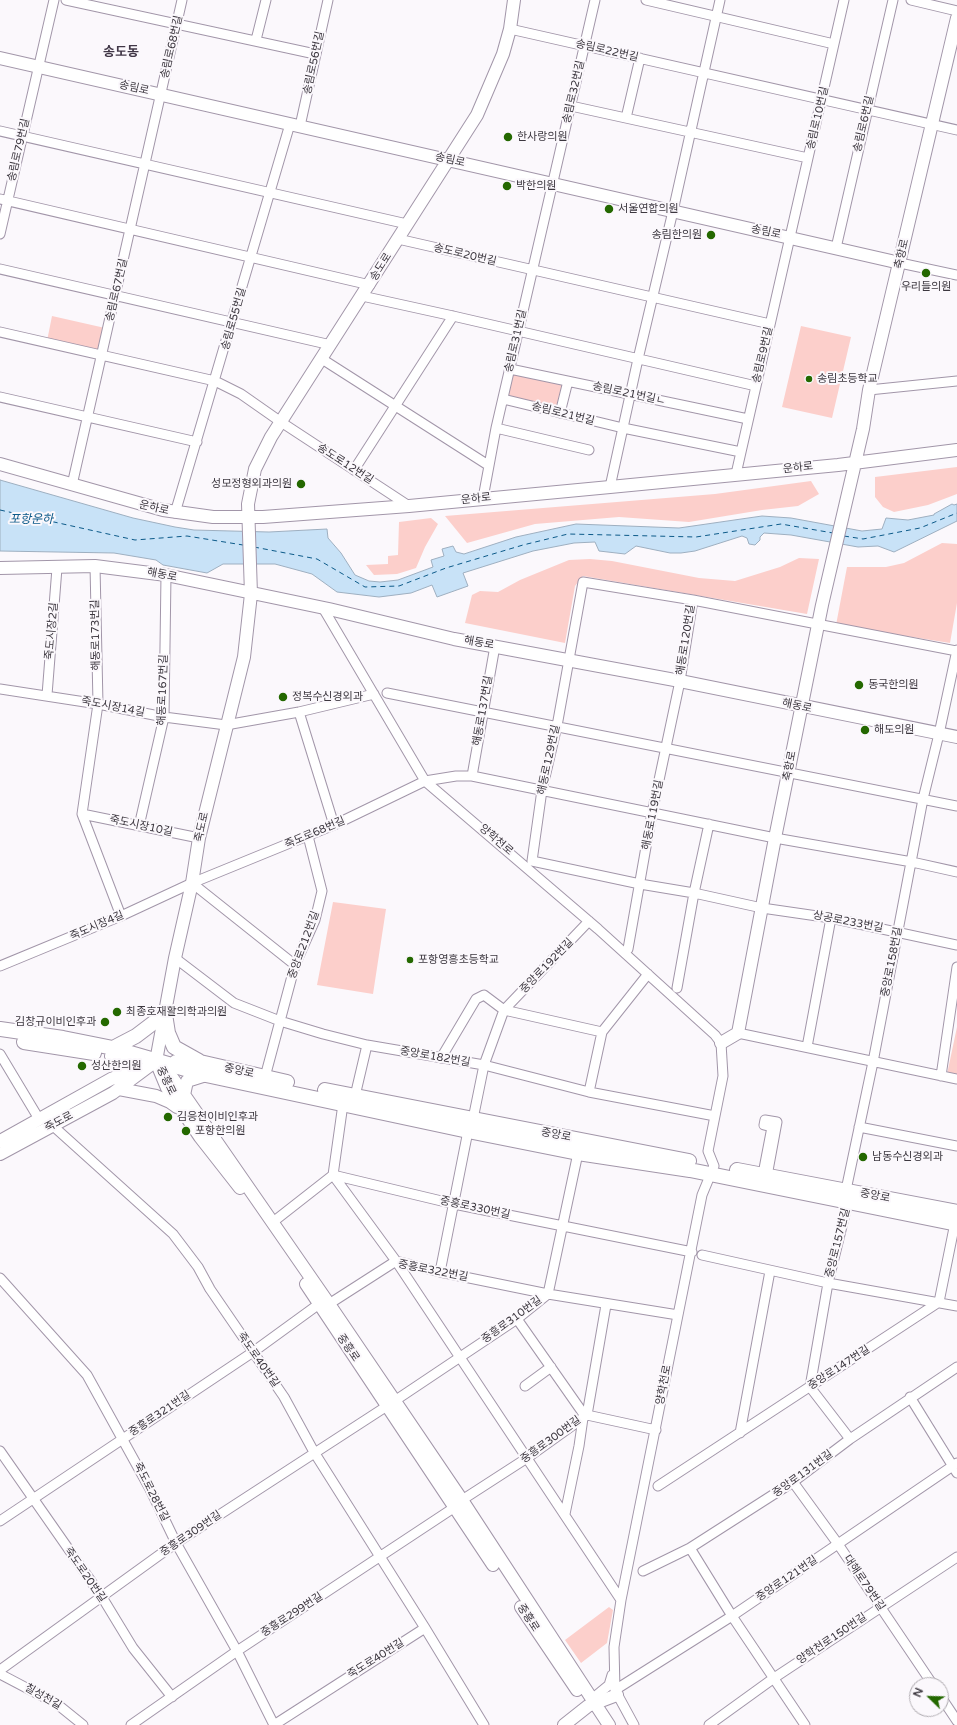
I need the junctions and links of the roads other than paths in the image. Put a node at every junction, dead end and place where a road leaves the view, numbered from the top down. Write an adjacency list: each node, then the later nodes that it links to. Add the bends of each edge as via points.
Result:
1 (54, 0): 24 (street, 송림로79번길)
2 (66, 0): 16 (street)
3 (182, 0): 16 (street, 송림로68번길)
4 (266, 0): 18 (street)
5 (328, 0): 21 (street, 송림로56번길)
6 (514, 0): 17 (main road, 송도로)
7 (595, 0): 20 (street, 송림로32번길)
8 (646, 0): 14 (street)
9 (720, 0): 14 (street)
10 (844, 0): 19 (street, 송림로10번길)
11 (893, 0): 29 (street, 송림로6번길)
12 (912, 0): 13 (street)
13 (957, 11)
14 (716, 17): 19 (street); 25 (street)
15 (957, 18): 31 (main road, 축항로)
16 (177, 24): 18 (street); 26 (street, 송림로68번길)
17 (510, 29): 20 (street, 송림로22번길); 38 (main road, 송도로, via 485,99)
18 (256, 40): 21 (street)
19 (834, 44): 27 (street, 송림로10번길)
20 (585, 45): 23 (street, 송림로22번길); 28 (street, 송림로32번길)
21 (315, 54): 32 (street, 송림로56번길)
22 (0, 58): 24 (main road, 송림로)
23 (640, 58): 25 (street, 송림로22번길); 30 (street)
24 (39, 67): 26 (main road, 송림로); 36 (street, 송림로79번길)
25 (704, 72): 27 (street, 송림로22번길); 35 (street)
26 (161, 94): 32 (main road, 송림로); 39 (street, 송림로67번길)
27 (822, 100): 29 (street, 송림로22번길); 37 (street, 송림로10번길)
28 (571, 106): 30 (street); 40 (street, 송림로32번길)
29 (867, 110): 31 (street, 송림로22번길); 49 (street, 송림로6번길)
30 (626, 118): 35 (street)
31 (932, 124): 33 (street, 송림로22번길); 51 (main road, 축항로)
32 (295, 125): 38 (main road, 송림로); 41 (street, 송림로55번길)
33 (957, 130)
34 (0, 131): 36 (street)
35 (690, 132): 37 (street); 43 (street)
36 (23, 136): 39 (street); 42 (street, 송림로79번길)
37 (808, 158): 47 (street, 송림로10번길)
38 (449, 160): 40 (main road, 송림로); 44 (main road, 송도로)
39 (145, 164): 41 (street); 45 (street, 송림로67번길)
40 (553, 183): 43 (main road, 송림로); 53 (street, 송림로31번길)
41 (270, 193): 44 (street); 50 (street, 송림로55번길)
42 (4, 200): 45 (street); 46 (street, 송림로79번길)
43 (673, 211): 47 (main road, 송림로); 58 (street)
44 (407, 224): 48 (main road, 송도로)
45 (131, 228): 50 (street); 56 (street, 송림로67번길)
46 (0, 234)
47 (790, 237): 49 (main road, 송림로); 61 (street, 송림로9번길)
48 (398, 239): 53 (street, 송도로20번길); 55 (main road, 송도로)
49 (836, 248): 51 (main road, 송림로)
50 (252, 257): 55 (street); 60 (street, 송림로55번길)
51 (900, 263): 54 (street); 73 (main road, 축항로)
52 (0, 269): 56 (street)
53 (532, 270): 58 (street); 62 (street, 송림로31번길)
54 (957, 275)
55 (370, 284): 57 (main road, 송도로)
56 (116, 296): 60 (street); 65 (street, 송림로67번길)
57 (362, 296): 59 (street); 64 (main road, 송도로)
58 (653, 297): 61 (street); 67 (street)
59 (454, 316): 62 (street); 77 (street)
60 (233, 322): 64 (street); 69 (street, 송림로55번길)
61 (770, 324): 72 (street, 송림로9번길)
62 (518, 331): 67 (street); 68 (street, 송림로31번길)
63 (0, 332): 65 (street, 송도로12번길)
64 (331, 345): 66 (main road, 송도로)
65 (102, 356): 69 (street, 송도로12번길); 79 (street, 송림로67번길)
66 (322, 359): 77 (street); 81 (main road, 송도로)
67 (638, 359): 72 (street); 74 (street)
68 (510, 369): 70 (street, 송림로21번길ㄴ); 76 (street, 송림로31번길)
69 (215, 381): 81 (street, 송도로12번길, via 241,394); 84 (street, 송림로55번길)
70 (568, 381): 74 (street, 송림로21번길ㄴ); 78 (street)
71 (957, 381): 73 (street)
72 (756, 386): 80 (street, 송림로9번길)
73 (869, 390): 88 (main road, 축항로, via 863,429)
74 (630, 394): 80 (street, 송림로21번길ㄴ); 83 (street)
75 (0, 397): 79 (street)
76 (503, 399): 78 (street, 송림로21번길); 82 (street, 송림로31번길)
77 (394, 406): 90 (street); 91 (street)
78 (560, 413): 83 (street, 송림로21번길)
79 (87, 417): 84 (street); 93 (street, 송림로67번길)
80 (748, 419): 87 (street, 송림로9번길)
81 (281, 422): 91 (street, 송도로12번길); 98 (main road, 송도로, via 255,469 249,492)
82 (496, 428): 85 (street); 90 (street, 송림로31번길)
83 (622, 428): 87 (street, 송림로21번길); 94 (street)
84 (197, 442): 97 (street, 송림로55번길)
85 (589, 450)
86 (957, 450): 88 (main road, 운하로)
87 (741, 452): 92 (street, 송림로9번길)
88 (854, 462): 92 (main road, 운하로); 106 (main road, 축항로)
89 (0, 464): 93 (main road, 운하로)
90 (488, 465): 95 (street, 송림로31번길)
91 (354, 470): 96 (street, 송도로12번길)
92 (736, 474): 94 (main road, 운하로)
93 (72, 485): 97 (main road, 운하로)
94 (610, 487): 95 (main road, 운하로)
95 (483, 498): 96 (main road, 운하로)
96 (409, 506): 98 (main road, 운하로)
97 (175, 513): 98 (main road, 운하로)
98 (248, 517): 103 (main road, 송도로)
99 (95, 566): 101 (main road, 해동로); 102 (main road, 해동로); 115 (street, 해동로173번길)
100 (0, 568): 101 (main road, 해동로)
101 (57, 568): 114 (street, 죽도시장2길)
102 (166, 575): 103 (main road, 해동로); 119 (street, 해동로167번길)
103 (251, 594): 105 (main road, 해동로); 120 (main road, 죽도로, via 244,657)
104 (693, 600): 106 (street); 109 (street, 해동로120번길, via 583,582); 110 (street, 해동로120번길)
105 (323, 608): 107 (main road, 해동로, via 454,639); 113 (street, 양학천로)
106 (818, 624): 108 (street); 116 (main road, 축항로)
107 (495, 646): 109 (main road, 해동로); 117 (street, 해동로137번길)
108 (957, 650): 122 (street, 중앙로158번길)
109 (568, 660): 110 (main road, 해동로); 121 (street, 해동로129번길)
110 (680, 681): 116 (main road, 해동로); 124 (street, 해동로119번길)
111 (0, 688): 114 (street, 죽도시장14길)
112 (387, 693): 117 (street)
113 (374, 694): 118 (street, 죽도시장14길); 127 (street, 양학천로)
114 (47, 695): 115 (street, 죽도시장14길)
115 (98, 704): 119 (street, 죽도시장14길); 132 (street, 해동로173번길)
116 (802, 707): 122 (main road, 해동로); 125 (main road, 축항로)
117 (483, 711): 121 (street); 126 (street, 해동로137번길)
118 (299, 712): 120 (street, 죽도시장14길); 134 (street)
119 (164, 717): 120 (street, 죽도시장14길); 135 (street, 해동로167번길)
120 (226, 726): 137 (main road, 죽도로)
121 (557, 726): 124 (street); 128 (street, 해동로129번길)
122 (939, 734): 123 (main road, 해동로); 129 (street, 중앙로158번길)
123 (957, 737)
124 (666, 748): 125 (street); 131 (street, 해동로119번길)
125 (789, 773): 129 (street); 138 (main road, 축항로)
126 (472, 776): 127 (street, 죽도로68번길, via 456,776); 128 (street, 죽도로68번길)
127 (425, 782): 134 (street, 죽도로68번길); 147 (street, 양학천로)
128 (542, 790): 131 (street, 죽도로68번길); 142 (street, 해동로129번길, via 532,861)
129 (923, 799): 130 (street); 139 (street, 중앙로158번길)
130 (957, 806)
131 (652, 813): 133 (street, 죽도로68번길); 142 (street, 해동로119번길)
132 (82, 814): 135 (street, 죽도시장10길); 145 (street)
133 (709, 824): 138 (street, 죽도로68번길); 143 (street)
134 (334, 825): 136 (street, 죽도로68번길)
135 (140, 826): 137 (street, 죽도시장10길)
136 (308, 836): 141 (street, 죽도로68번길); 152 (street, 중앙로212번길, via 322,891 316,920)
137 (199, 838): 141 (main road, 죽도로)
138 (775, 838): 139 (street, 죽도로68번길); 144 (main road, 축항로)
139 (912, 862): 140 (street, 죽도로68번길); 148 (street, 중앙로158번길)
140 (957, 872)
141 (192, 883): 145 (street, 죽도시장4길); 151 (main road, 죽도로); 152 (street)
142 (640, 884): 143 (street); 150 (street, 해동로119번길)
143 (694, 893): 144 (street); 156 (street)
144 (762, 908): 146 (street, 상공로233번길); 162 (main road, 축항로)
145 (121, 916): 153 (street, 죽도시장4길)
146 (831, 918): 148 (street, 상공로233번길); 166 (street)
147 (590, 921): 155 (street, 양학천로); 157 (street, 중앙로192번길)
148 (898, 932): 149 (street, 상공로233번길); 172 (street, 중앙로158번길)
149 (957, 945)
150 (628, 949)
151 (175, 958): 158 (main road, 죽도로); 159 (street, 중앙로182번길, via 234,1003)
152 (295, 964): 159 (street, 중앙로212번길)
153 (0, 966)
154 (957, 967): 176 (street)
155 (648, 974): 161 (street); 164 (street, 양학천로)
156 (677, 988)
157 (504, 1010): 161 (street); 169 (street, via 484,996 476,999); 173 (street, 중앙로192번길)
158 (165, 1014): 167 (main road); 170 (main road, 죽도로); 171 (main road, via 168,1033 174,1047)
159 (280, 1021): 165 (street, 중앙로182번길); 177 (street, 중앙로212번길)
160 (0, 1029): 167 (main road, 중앙로, via 63,1038)
161 (602, 1032): 180 (street)
162 (738, 1033): 164 (main road); 166 (street)
163 (0, 1038): 167 (main road, 중앙로)
164 (718, 1039): 185 (street, via 723,1076)
165 (367, 1045): 169 (street, 중앙로182번길); 182 (street)
166 (807, 1047): 172 (street)
167 (112, 1052): 170 (main road, 중앙로); 174 (main road, via 124,1063)
168 (0, 1054): 186 (street)
169 (441, 1058): 173 (street, 중앙로182번길)
170 (156, 1062): 171 (main road, 중앙로); 174 (main road, 죽도로); 175 (main road, 중앙로); 179 (main road, 죽도로); 181 (main road, 중흥로, via 169,1073); 184 (main road, 중흥로, via 167,1088)
171 (200, 1062): 177 (main road, 중앙로)
172 (873, 1062): 176 (street); 189 (street, 중앙로158번길)
173 (484, 1065): 180 (street, 중앙로182번길); 188 (street, 중앙로192번길)
174 (122, 1075): 186 (main road, 죽도로)
175 (206, 1075): 181 (main road, via 187,1081); 183 (main road, 중앙로)
176 (941, 1076): 178 (street)
177 (265, 1077): 182 (main road, 중앙로)
178 (957, 1079)
179 (119, 1089): 184 (main road, via 156,1096 170,1102); 187 (main road, 죽도로)
180 (589, 1092): 185 (street, 중앙로182번길)
181 (184, 1095): 200 (main road, 중흥로)
182 (355, 1096): 188 (main road, 중앙로)
183 (343, 1104): 188 (main road, 중앙로); 195 (street)
184 (182, 1112): 211 (main road, 중흥로, via 268,1224)
185 (715, 1116): 194 (street, via 708,1151)
186 (39, 1119): 190 (main road, 죽도로)
187 (52, 1125): 193 (main road, 죽도로); 216 (street, 죽도로40번길, via 173,1234 198,1267)
188 (471, 1125): 192 (main road, 중앙로); 194 (main road, 중앙로); 198 (street)
189 (859, 1127): 191 (street); 197 (street, 중앙로158번길)
190 (0, 1141)
191 (957, 1146)
192 (578, 1153): 194 (main road, 중앙로); 201 (street)
193 (0, 1154)
194 (712, 1170): 196 (main road, 중앙로); 202 (street, 양학천로, via 702,1195)
195 (333, 1175): 198 (street, 중흥로330번길); 200 (street); 204 (street)
196 (764, 1179): 196 (street, via 777,1122 765,1120 764,1124 772,1127); 197 (main road, 중앙로)
197 (847, 1196): 199 (main road, 중앙로); 208 (street, 중앙로157번길)
198 (454, 1204): 201 (street, 중흥로330번길); 206 (street)
199 (956, 1220): 210 (street)
200 (273, 1222): 211 (main road, 중흥로)
201 (563, 1226): 202 (street, 중흥로330번길); 209 (street)
202 (692, 1252): 214 (street, 양학천로)
203 (702, 1255): 205 (street)
204 (396, 1261): 206 (street, 중흥로322번길); 211 (street, 중흥로322번길); 217 (street)
205 (770, 1271): 208 (street, 중앙로157번길); 226 (street)
206 (440, 1272): 209 (street, 중흥로322번길)
207 (0, 1278): 227 (street, 죽도로28번길, via 87,1375)
208 (828, 1284): 210 (street, 중앙로157번길); 221 (street, 중앙로157번길)
209 (548, 1294): 212 (street, 중흥로310번길); 215 (street, 중흥로310번길)
210 (939, 1302): 213 (street); 221 (street, 중앙로147번길)
211 (324, 1304): 216 (street, 중흥로321번길); 223 (main road, 중흥로)
212 (606, 1305): 214 (street, 중흥로310번길); 224 (street, 중흥로300번길)
213 (957, 1306)
214 (678, 1315): 225 (street, 양학천로)
215 (517, 1319): 217 (street, 중흥로310번길); 218 (street)
216 (253, 1352): 227 (street, 중흥로321번길); 230 (street, 죽도로40번길, via 284,1397)
217 (460, 1357): 223 (street, 중흥로310번길); 231 (street)
218 (551, 1367): 220 (street); 224 (street)
219 (957, 1367): 222 (street, 중앙로131번길)
220 (525, 1386)
221 (810, 1387): 226 (street, 중앙로147번길); 228 (street)
222 (910, 1397): 228 (street, 중앙로131번길); 232 (street)
223 (391, 1404): 230 (street, 중흥로309번길); 236 (main road, 중흥로)
224 (585, 1416): 225 (street); 231 (street, 중흥로300번길); 237 (street)
225 (656, 1430): 246 (street, 양학천로)
226 (740, 1433): 234 (street, 중앙로147번길)
227 (123, 1439): 235 (street, 중흥로321번길); 239 (street, 죽도로28번길)
228 (850, 1439): 233 (street, 중앙로131번길)
229 (0, 1451): 235 (street, 죽도로20번길)
230 (314, 1452): 239 (street, 중흥로309번길); 242 (street, 죽도로40번길)
231 (527, 1458): 236 (street, 중흥로300번길); 237 (street)
232 (955, 1468): 240 (street, 중앙로121번길)
233 (793, 1482): 240 (street, 대해로79번길); 241 (street, 중앙로131번길)
234 (658, 1486)
235 (33, 1499): 238 (street, 중흥로321번길); 245 (street, 죽도로20번길)
236 (458, 1504): 242 (street, 중흥로299번길); 259 (main road, 중흥로, via 565,1674)
237 (565, 1514): 246 (street)
238 (0, 1521)
239 (176, 1543): 245 (street, 중흥로309번길); 250 (street, 죽도로28번길)
240 (838, 1544): 247 (street, 대해로79번길); 248 (street, 중앙로121번길)
241 (690, 1548): 244 (street, 중앙로131번길); 248 (street)
242 (381, 1557): 249 (street, 죽도로40번길); 250 (street, 중흥로299번길)
243 (957, 1558): 247 (street, 양학천로150번길)
244 (643, 1571)
245 (102, 1597): 251 (street, 중흥로309번길); 258 (street, 죽도로20번길, via 133,1648)
246 (622, 1600): 252 (street, 양학천로, via 614,1647)
247 (880, 1607): 254 (street, 대해로79번길); 255 (street, 양학천로150번길)
248 (732, 1616): 255 (street); 257 (street, 중앙로121번길)
249 (425, 1628): 256 (street, 죽도로40번길); 265 (street, 죽도로40번길)
250 (237, 1651): 258 (street, 중흥로299번길); 264 (street, 죽도로28번길)
251 (0, 1670)
252 (614, 1672): 257 (street, 양학천로); 259 (street, via 609,1685)
253 (0, 1674): 262 (street, 칠성천길, via 57,1704)
254 (928, 1677)
255 (774, 1678): 270 (street, 양학천로150번길); 271 (street)
256 (327, 1690): 264 (street, 죽도로28번길)
257 (616, 1693): 259 (main road); 269 (street, 양학천로)
258 (172, 1697): 263 (street, 중흥로299번길)
259 (592, 1703): 266 (main road); 267 (main road, 중흥로); 268 (main road, 중흥로)
260 (949, 1709): 261 (street)
261 (957, 1721)
262 (83, 1725)
263 (131, 1725)
264 (274, 1725)
265 (484, 1725)
266 (564, 1725)
267 (602, 1725)
268 (609, 1725)
269 (634, 1725)
270 (709, 1725)
271 (805, 1725)

